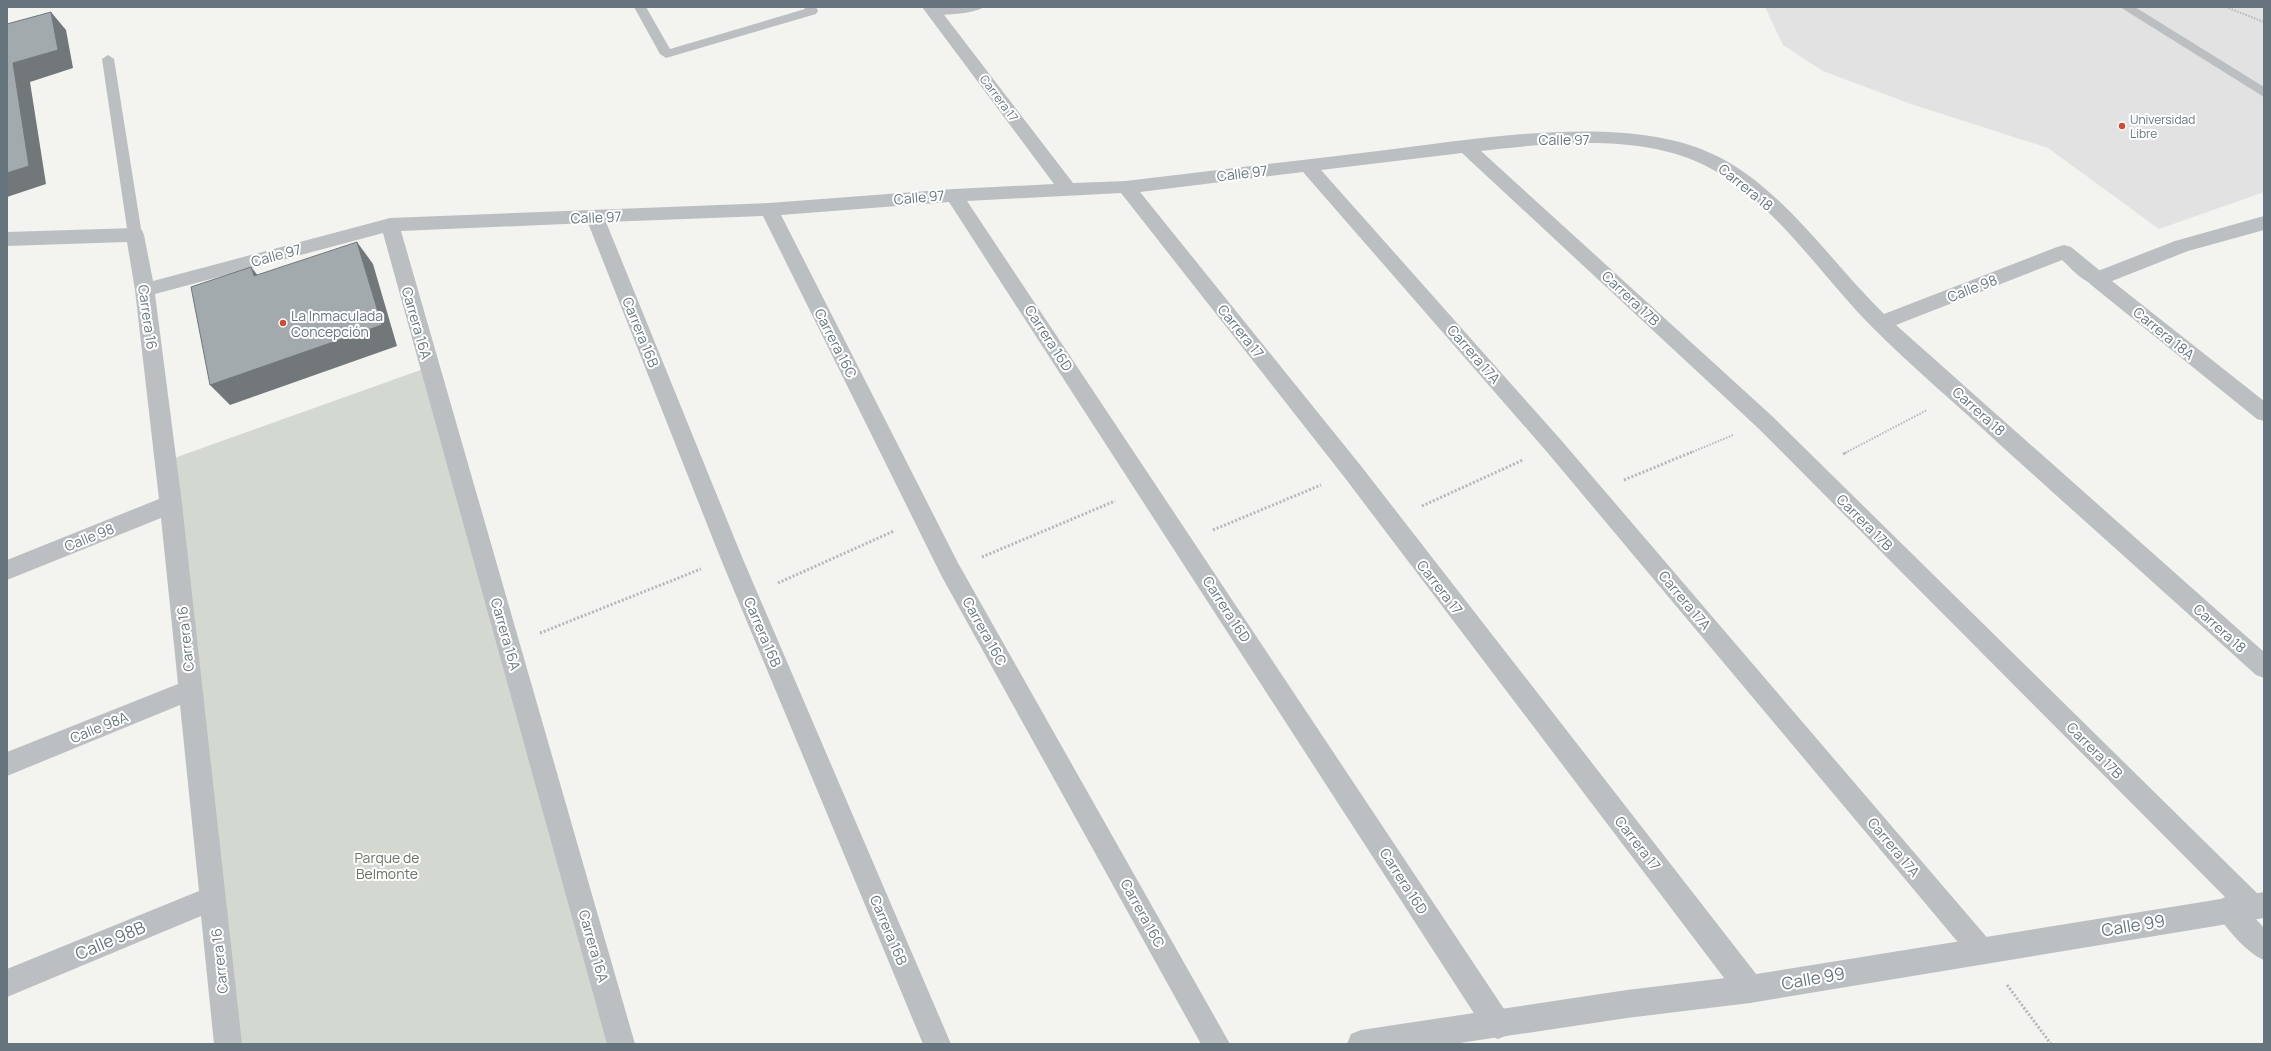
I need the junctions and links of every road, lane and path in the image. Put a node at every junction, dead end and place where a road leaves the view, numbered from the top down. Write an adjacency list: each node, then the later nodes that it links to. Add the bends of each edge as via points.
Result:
1 (640, 7): 2 (lane, via 666,54 812,11)
2 (810, 7)
3 (977, 7): 6 (lane)
4 (2126, 7): 9 (lane)
5 (2226, 7): 7 (path)
6 (932, 10): 14 (street, Carrera 17)
7 (2264, 22)
8 (108, 59): 20 (lane)
9 (2264, 93)
10 (1467, 148): 11 (street, Calle 97, via 1538,138 1584,138 1661,145); 12 (street, Calle 97); 28 (street, Carrera 17B)
11 (1698, 154): 25 (street, Carrera 18, via 1737,176 1763,198)
12 (1307, 165): 13 (street, Calle 97); 29 (street, Carrera 17A)
13 (1126, 187): 14 (street, Calle 97); 31 (street, Carrera 17)
14 (1068, 190): 15 (street, Calle 97)
15 (954, 195): 16 (street, Calle 97); 32 (street, Carrera 16D)
16 (769, 209): 17 (street, Calle 97); 35 (street, Carrera 16C)
17 (595, 217): 19 (street, Calle 97); 38 (street, Carrera 16B)
18 (2264, 223): 23 (street, via 2182,246)
19 (390, 225): 24 (street, Calle 97); 42 (street, Carrera 16A)
20 (135, 235): 21 (street); 24 (street, Carrera 16)
21 (7, 239)
22 (2064, 252): 23 (street, Carrera 18A); 25 (street, Calle 98)
23 (2097, 279): 27 (street, Carrera 18A)
24 (145, 290): 34 (street, Carrera 16)
25 (1880, 323): 26 (street, Carrera 18)
26 (1960, 394): 30 (path); 43 (street, Carrera 18)
27 (2264, 413)
28 (1765, 422): 30 (street, Carrera 17B); 33 (path)
29 (1554, 446): 33 (street, Carrera 17A); 36 (path)
30 (1813, 470): 47 (street, Carrera 17B)
31 (1353, 472): 36 (street, Carrera 17); 37 (path)
32 (1147, 488): 37 (street, Carrera 16D); 40 (path)
33 (1594, 492): 49 (street, Carrera 17A)
34 (171, 504): 39 (street, Calle 98); 44 (street, Carrera 16)
35 (924, 518): 40 (street, Carrera 16C); 41 (path)
36 (1389, 521): 51 (street, Carrera 17)
37 (1183, 542): 52 (street, Carrera 16D)
38 (731, 557): 41 (street, Carrera 16B); 42 (path)
39 (7, 570)
40 (950, 570): 56 (street, Carrera 16C)
41 (748, 597): 55 (street, Carrera 16B)
42 (509, 646): 54 (street, Carrera 16A)
43 (2264, 667)
44 (190, 690): 45 (street, Calle 98A); 46 (street, Carrera 16)
45 (7, 764)
46 (213, 898): 50 (street, Calle 98B); 53 (street, Carrera 16)
47 (2248, 907): 48 (street, Carrera 17B); 49 (street, Calle 99)
48 (2264, 947)
49 (1981, 950): 51 (street, Calle 99); 58 (path)
50 (7, 983)
51 (1750, 989): 52 (street, Calle 99, via 1627,1004)
52 (1498, 1025): 57 (street, Calle 99)
53 (228, 1044)
54 (621, 1044)
55 (937, 1044)
56 (1216, 1044)
57 (1361, 1044)
58 (2051, 1044)

